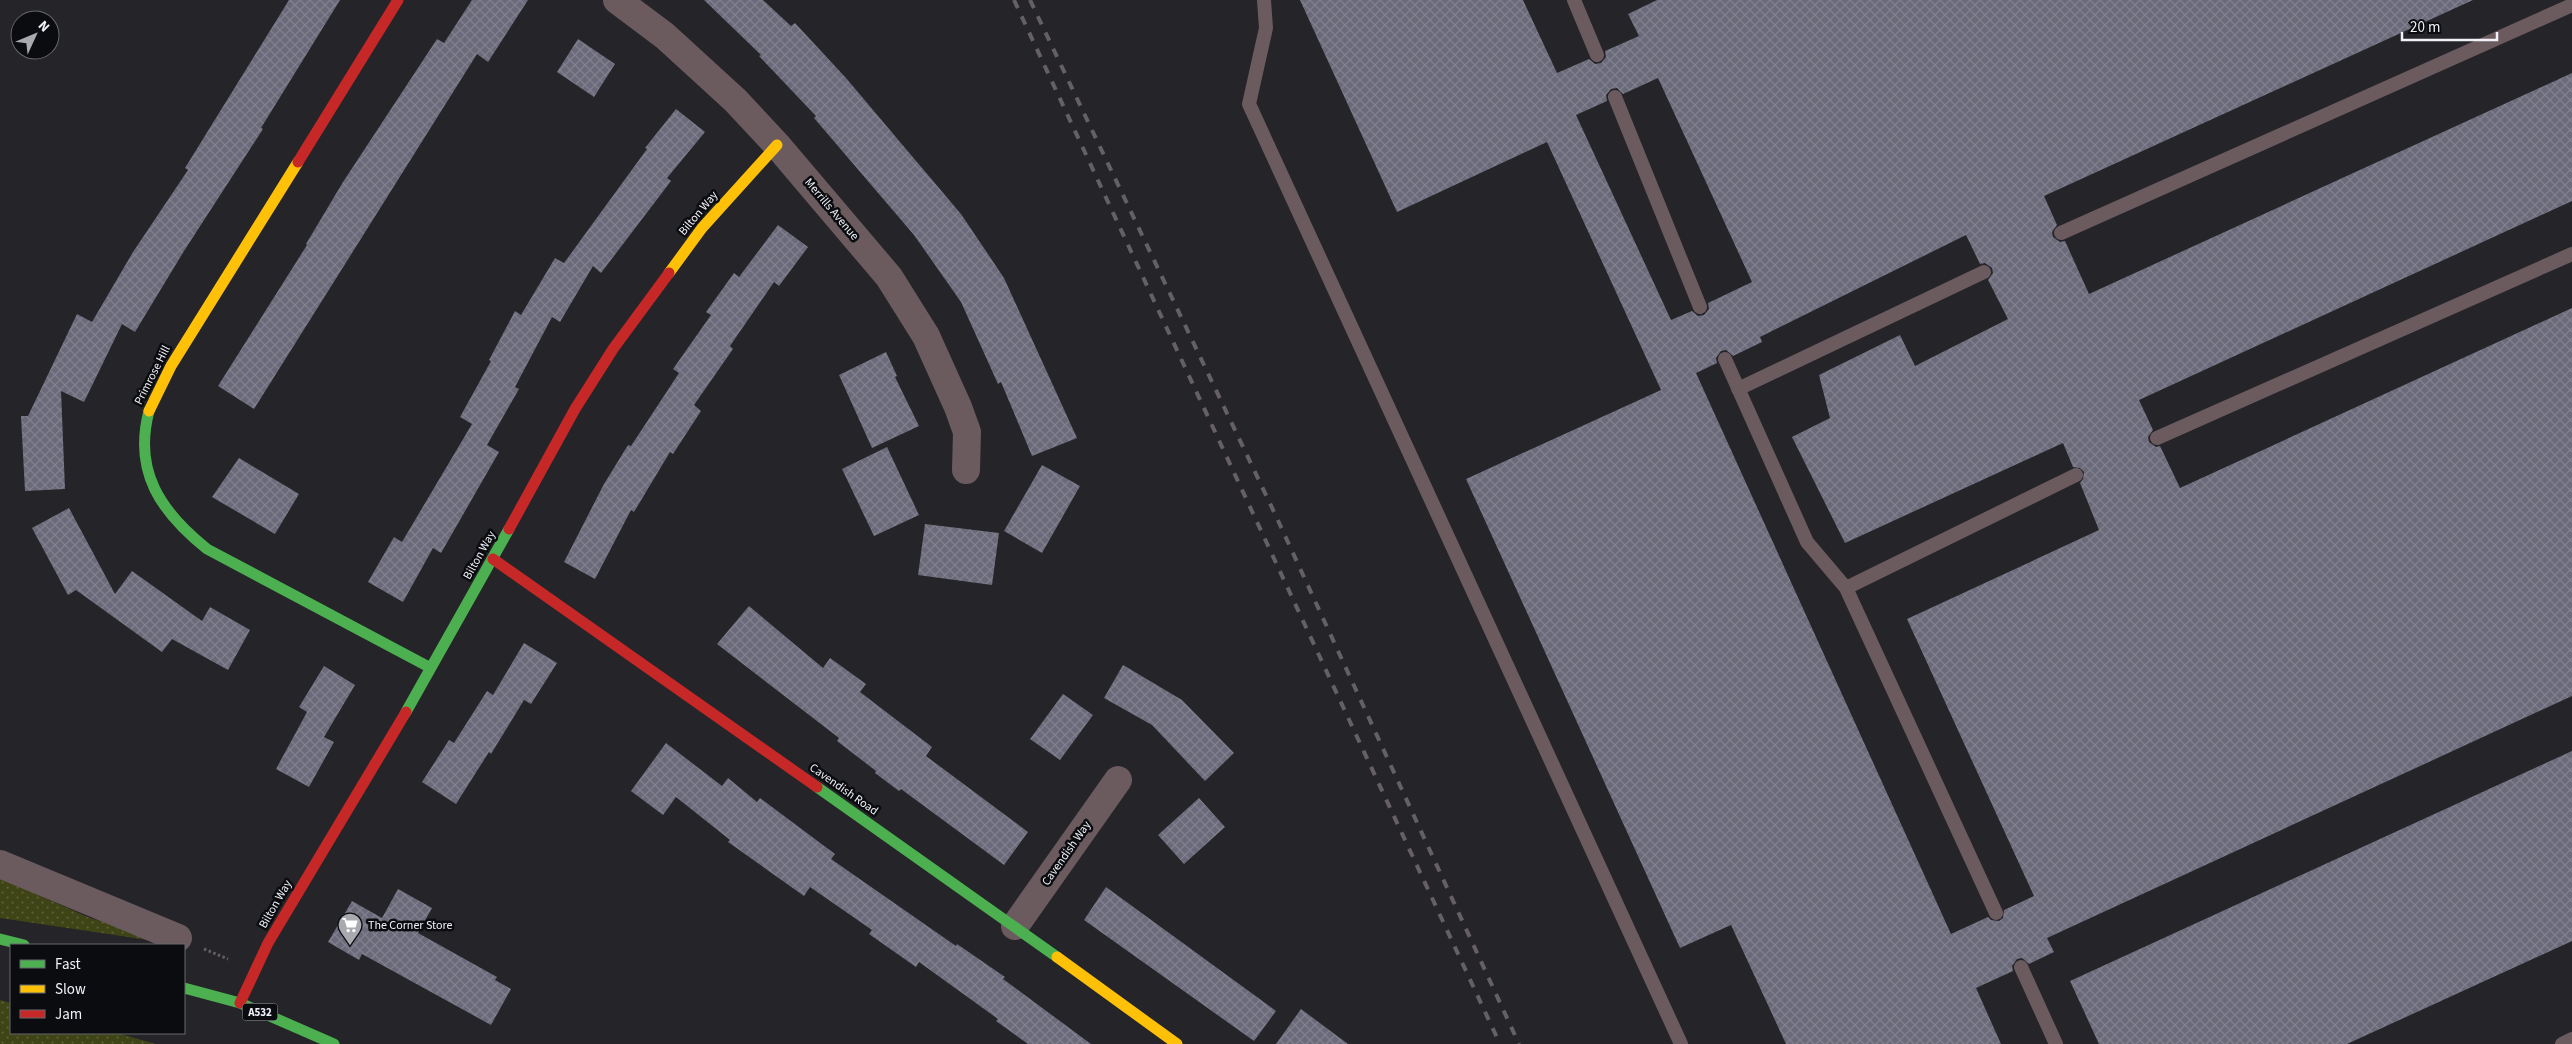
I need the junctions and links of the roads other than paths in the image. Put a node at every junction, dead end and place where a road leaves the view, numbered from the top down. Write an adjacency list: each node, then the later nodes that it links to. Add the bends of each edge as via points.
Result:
1 (398, 0): 20 (street, Primrose Hill, via 171,366 147,416 143,442 148,477 154,492 187,535 207,549)
2 (617, 0): 8 (street, Merrills Avenue, via 698,64)
3 (1264, 0): 34 (lane, via 1266,28 1249,104)
4 (1574, 0): 6 (lane)
5 (2572, 5): 9 (lane)
6 (1597, 55)
7 (1615, 97): 12 (lane)
8 (777, 145): 16 (street, Merrills Avenue, via 889,277 910,308 926,336 967,432); 18 (street, Bilton Way, via 702,228 613,349 575,409)
9 (2061, 233)
10 (2572, 254): 15 (lane)
11 (1984, 272): 14 (lane)
12 (1700, 307)
13 (1725, 359): 14 (lane)
14 (1738, 389): 19 (lane, via 1807,542)
15 (2157, 438)
16 (966, 470)
17 (2076, 475): 19 (lane)
18 (493, 559): 20 (street, Bilton Way); 24 (street, Cavendish Road)
19 (1846, 588): 23 (lane)
20 (429, 667): 30 (street, Bilton Way, via 378,760 254,969)
21 (1118, 780): 24 (street, Cavendish Way)
22 (0, 864): 25 (street)
23 (1996, 913)
24 (1014, 926): 33 (street, Cavendish Road)
25 (178, 938)
26 (0, 939): 27 (street)
27 (20, 944)
28 (2021, 967): 35 (lane)
29 (185, 988): 30 (street, A532)
30 (240, 1003): 32 (street, A532)
31 (2572, 1039): 36 (lane)
32 (334, 1044)
33 (1176, 1044)
34 (1681, 1044)
35 (2056, 1044)
36 (2562, 1044)

